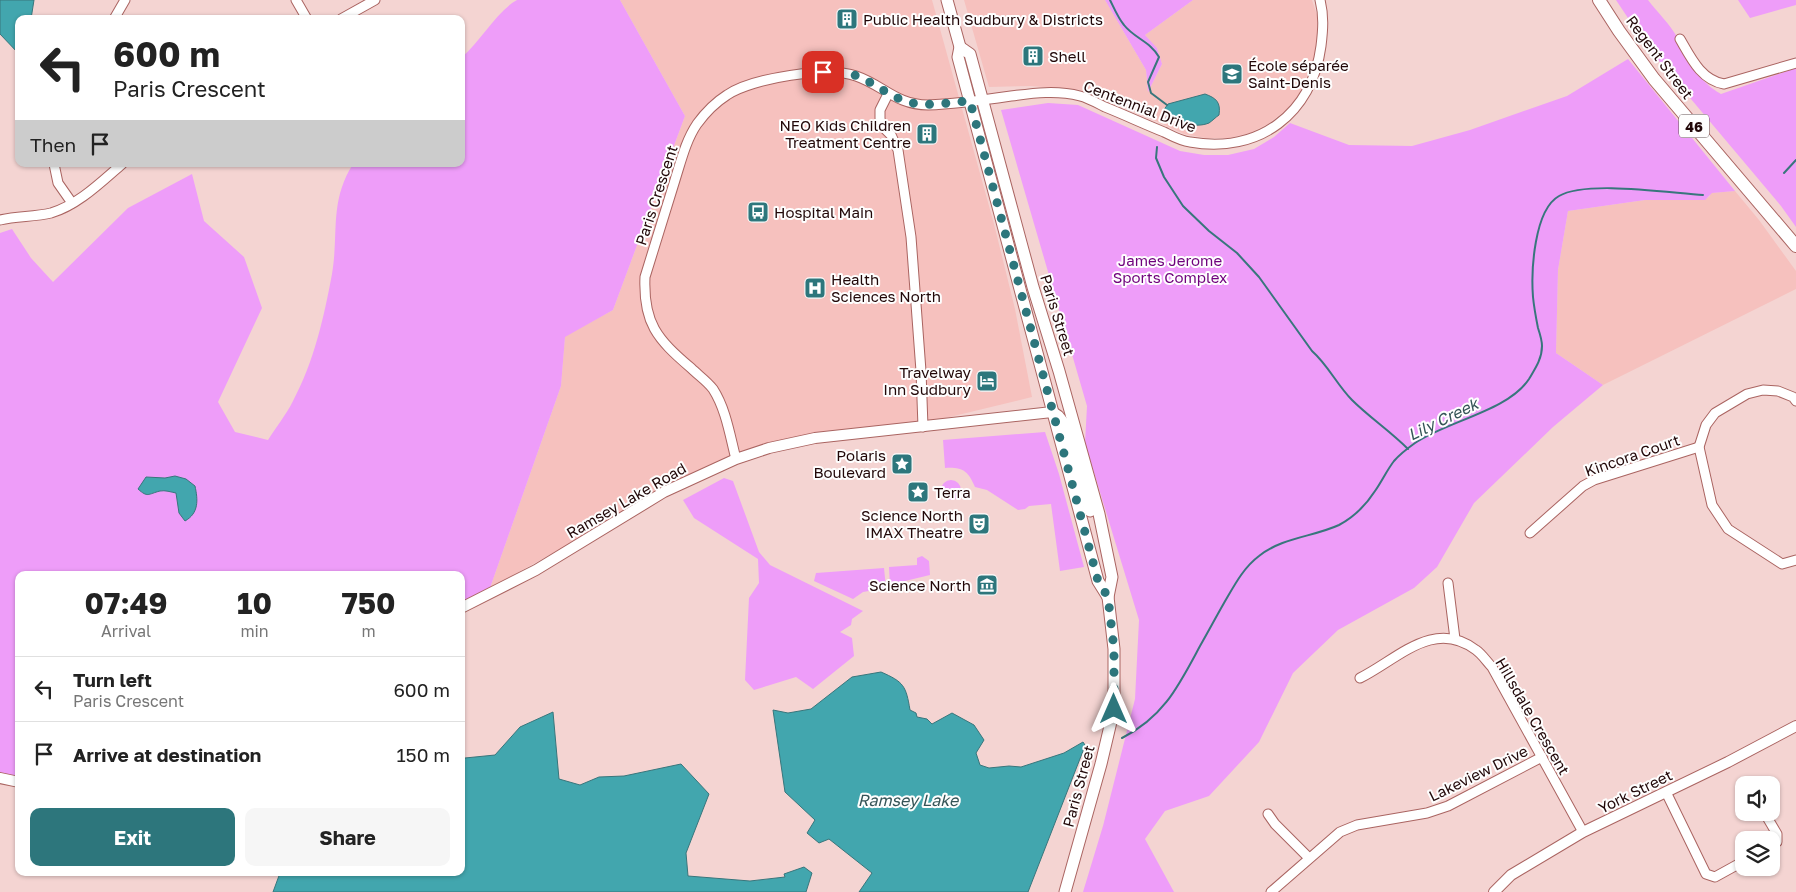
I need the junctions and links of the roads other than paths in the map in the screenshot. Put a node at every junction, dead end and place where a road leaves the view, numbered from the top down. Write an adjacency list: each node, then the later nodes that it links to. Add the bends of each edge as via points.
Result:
1 (125, 0): 7 (street)
2 (296, 0): 8 (street)
3 (375, 0): 9 (street)
4 (948, 0): 13 (main road, Paris Street, via 960,47 958,57)
5 (1320, 0): 13 (street, Centennial Drive, via 1324,25 1318,65 1310,86 1287,117 1250,138 1228,144 1187,142 1080,96 1049,92)
6 (1600, 0): 18 (main road, Regent Street / 46, via 1654,79)
7 (116, 15)
8 (305, 15)
9 (348, 15)
10 (1680, 39): 11 (street, via 1701,72 1713,82 1724,84)
11 (1796, 63)
12 (888, 94): 13 (street, Paris Crescent, via 907,102 927,105); 22 (street, via 880,110 880,118 881,125 891,135 898,150 911,237); 24 (street, Paris Crescent, via 869,81 842,73 823,72 753,82 726,95 709,110 696,125 686,146 645,277 646,304 649,321 657,334 713,390)
13 (976, 101): 19 (main road, Paris Street); 21 (main road, Paris Street)
14 (55, 167): 16 (street, via 58,182)
15 (118, 167): 16 (street)
16 (72, 203): 17 (street, via 49,213)
17 (0, 220)
18 (1796, 246)
19 (1065, 392): 21 (main road, via 1063,402); 27 (main road, Paris Street)
20 (1796, 401): 23 (street, via 1778,391 1747,394 1715,413 1706,425)
21 (1052, 412): 22 (street, Ramsey Lake Road); 27 (main road, via 1065,425); 29 (main road, Paris Street, via 1098,581)
22 (923, 427): 24 (street, Ramsey Lake Road, via 815,438)
23 (1699, 447): 25 (street, Kincora Court, via 1594,480); 26 (street, via 1712,505 1728,529 1782,564)
24 (736, 458): 30 (street, Ramsey Lake Road, via 664,492 536,570)
25 (1530, 532)
26 (1796, 560)
27 (1112, 577): 29 (main road, Paris Street)
28 (1448, 584): 31 (street)
29 (1108, 597): 42 (main road, Paris Street, via 1114,649 1114,709)
30 (465, 606)
31 (1455, 639): 32 (street, Hillsdale Crescent, via 1424,640); 34 (street, Hillsdale Crescent, via 1476,650 1492,667)
32 (1360, 678)
33 (1796, 726): 37 (street, York Street)
34 (1542, 757): 39 (street, Hillsdale Crescent); 40 (street, Lakeview Drive, via 1448,806 1357,825 1340,832)
35 (0, 778): 36 (street)
36 (15, 781)
37 (1666, 792): 39 (street, York Street); 41 (street, via 1706,874 1715,877)
38 (1268, 814): 40 (street)
39 (1583, 832): 44 (street, York Street, via 1512,875)
40 (1309, 858): 43 (street, Lakeview Drive)
41 (1735, 866)
42 (1065, 892)
43 (1271, 892)
44 (1494, 892)

